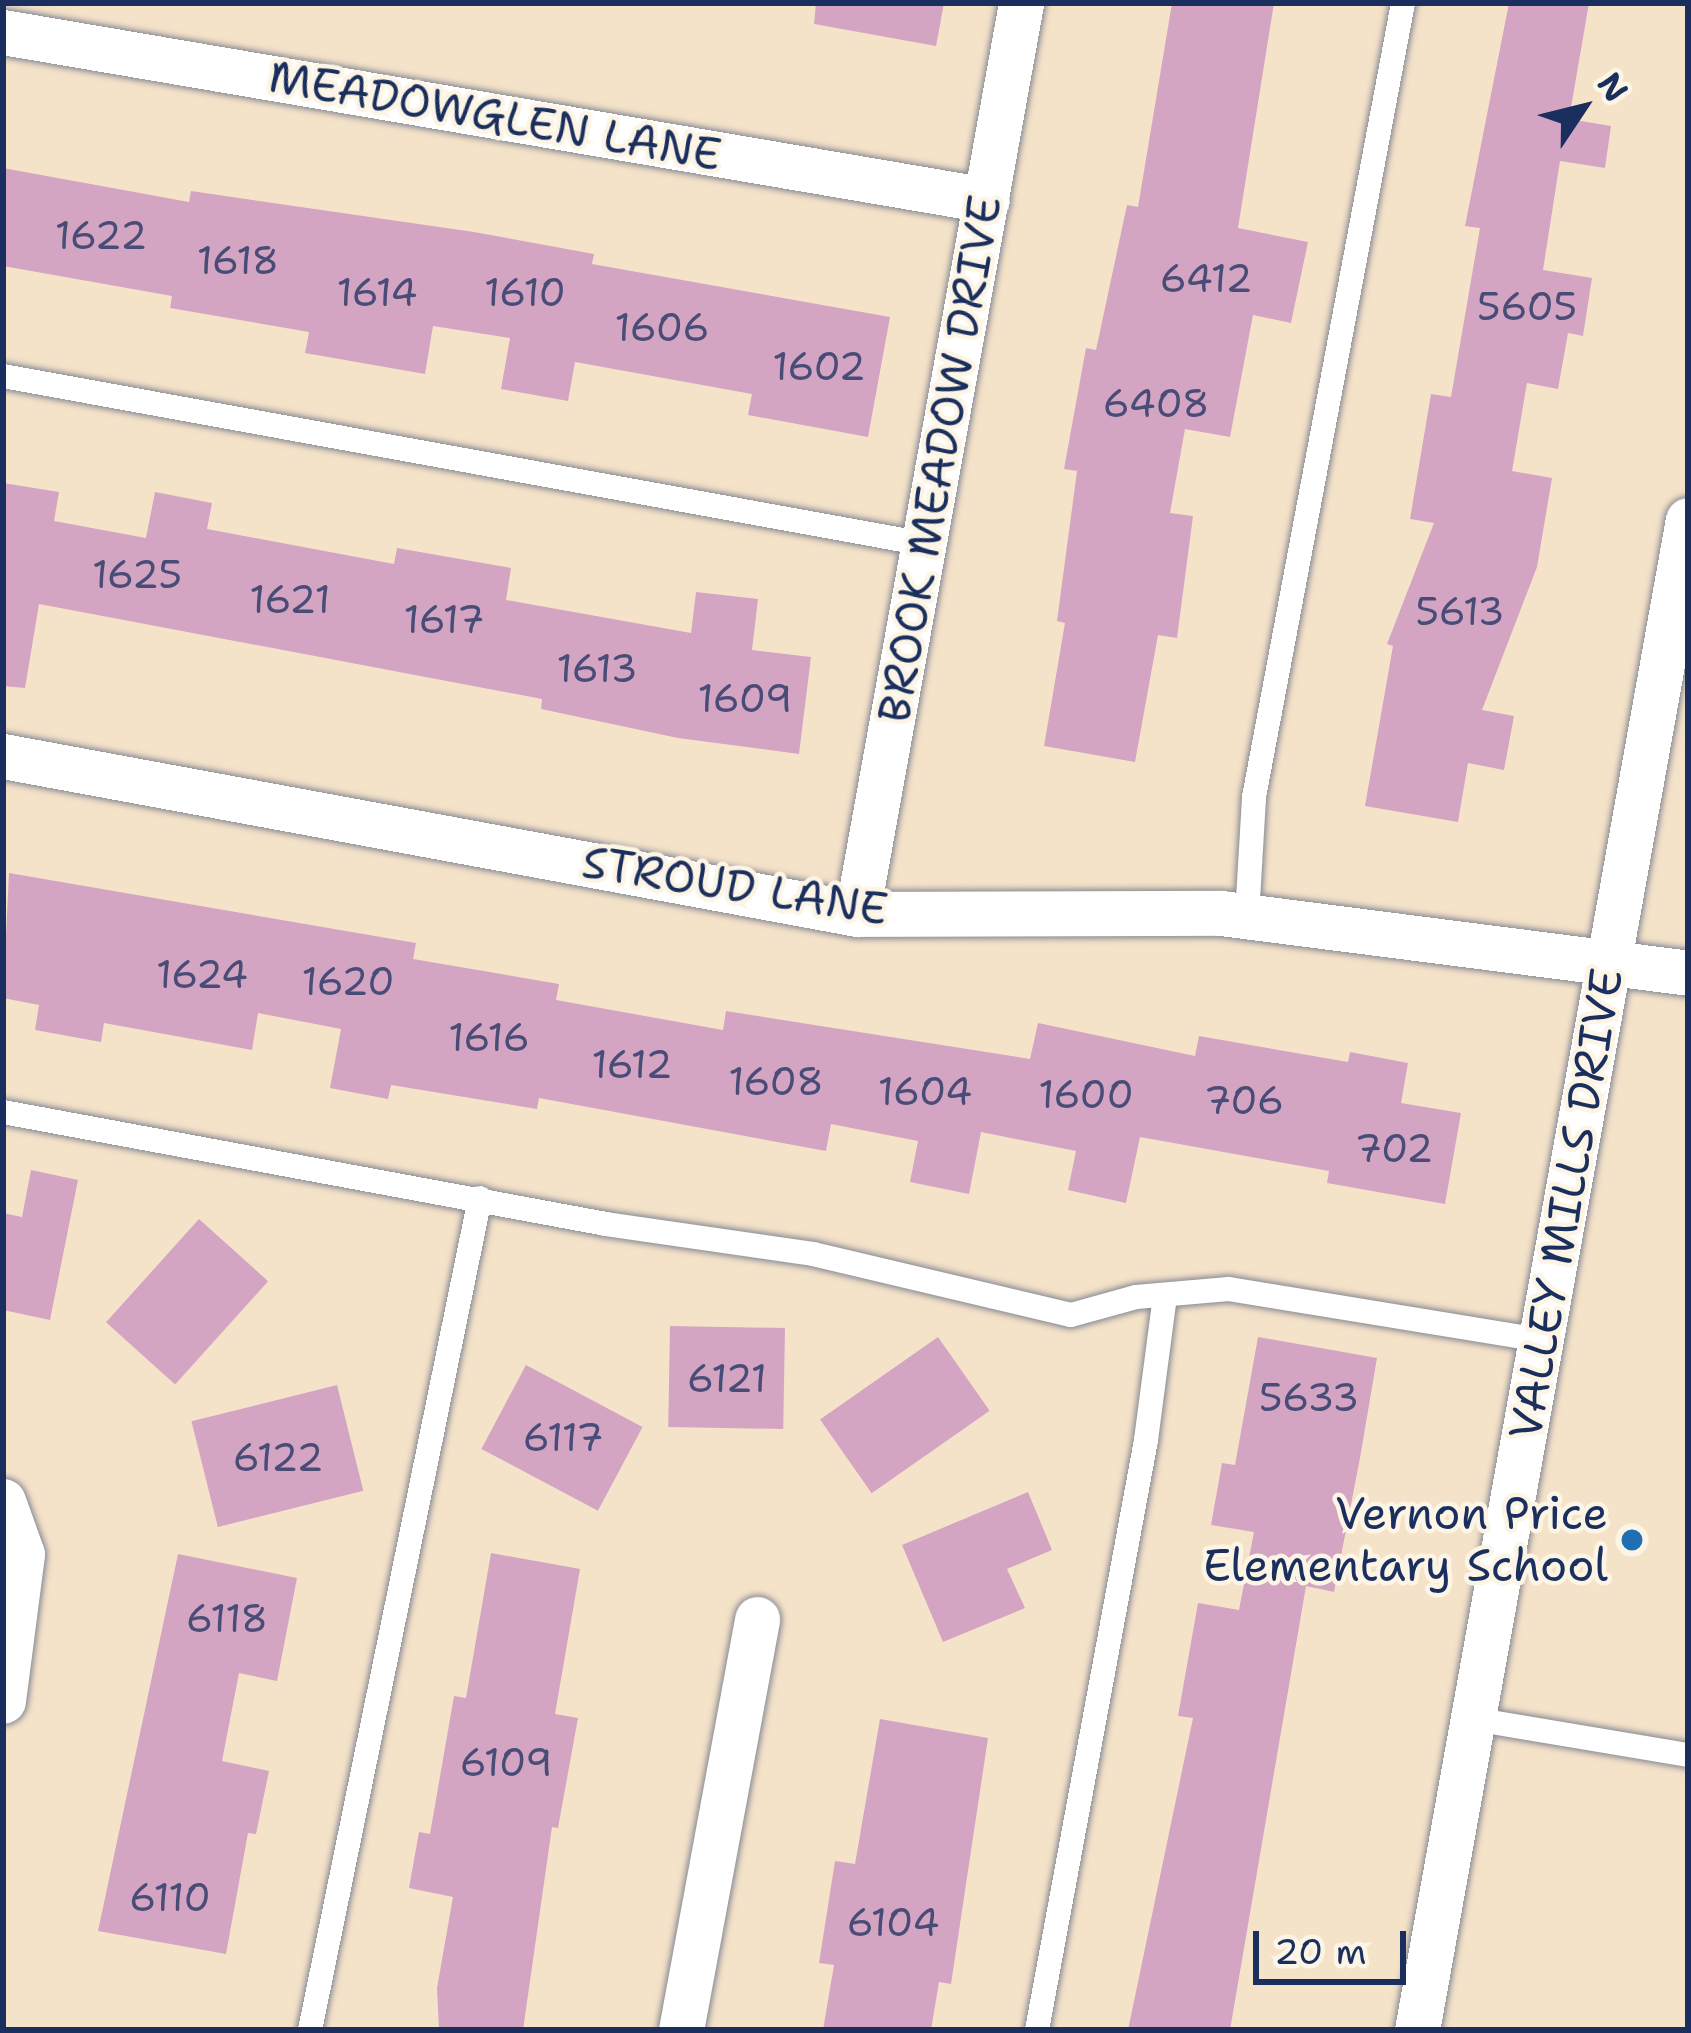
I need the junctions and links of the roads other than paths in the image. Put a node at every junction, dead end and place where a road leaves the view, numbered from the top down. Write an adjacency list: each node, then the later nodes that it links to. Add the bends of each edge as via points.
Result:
1 (1021, 3): 4 (street, BROOK MEADOW DRIVE)
2 (1403, 3): 10 (lane, via 1254,797)
3 (3, 32): 4 (street, MEADOWGLEN LANE)
4 (987, 200): 7 (street, BROOK MEADOW DRIVE)
5 (3, 376): 7 (lane)
6 (1687, 537): 11 (street, VALLEY MILLS DRIVE)
7 (925, 544): 9 (street, BROOK MEADOW DRIVE)
8 (3, 756): 9 (street, STROUD LANE)
9 (857, 914): 10 (street, STROUD LANE, via 1060,909)
10 (1247, 916): 11 (street, STROUD LANE)
11 (1608, 969): 12 (street, STROUD LANE); 16 (street, VALLEY MILLS DRIVE)
12 (1688, 974)
13 (3, 1112): 14 (lane)
14 (480, 1198): 15 (lane, via 813,1254 1071,1315); 22 (lane)
15 (1165, 1295): 16 (lane, via 1229,1289); 24 (lane, via 1147,1440)
16 (1541, 1340): 20 (street, VALLEY MILLS DRIVE)
17 (3, 1501): 19 (street, via 22,1554)
18 (757, 1619): 23 (street)
19 (3, 1701)
20 (1473, 1719): 21 (lane); 25 (street, VALLEY MILLS DRIVE)
21 (1688, 1755)
22 (310, 2030)
23 (681, 2030)
24 (1037, 2030)
25 (1417, 2030)

